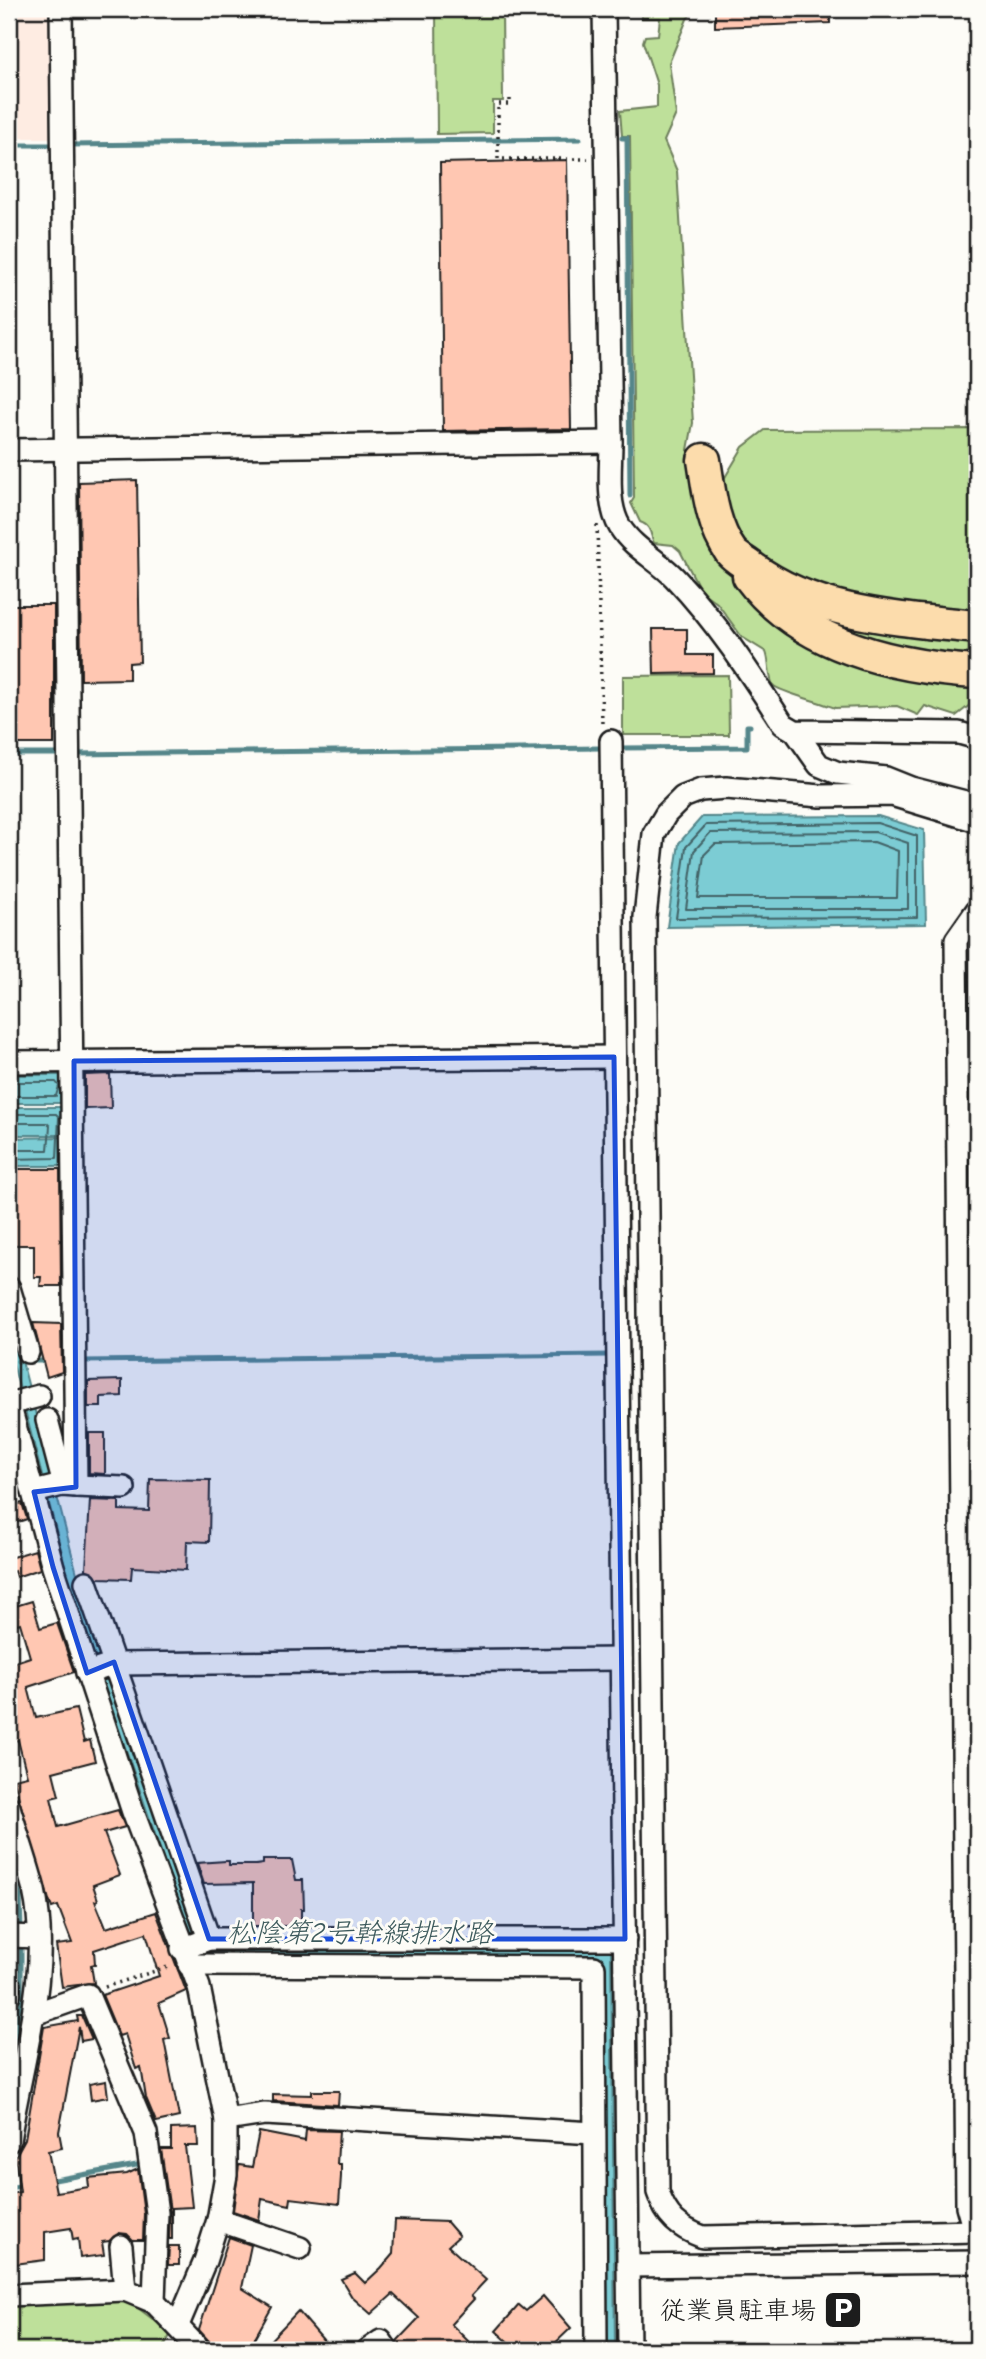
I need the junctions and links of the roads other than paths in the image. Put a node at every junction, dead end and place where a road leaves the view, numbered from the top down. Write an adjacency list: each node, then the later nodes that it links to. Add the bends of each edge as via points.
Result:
1 (61, 9): 5 (street)
2 (604, 9): 3 (street)
3 (611, 442): 5 (street); 10 (street, via 613,507 620,527 673,577 730,645 783,724)
4 (9, 450): 5 (street)
5 (65, 450): 17 (street)
6 (704, 460): 7 (highway, via 711,507)
7 (732, 553): 8 (highway, via 766,578 834,605 889,617); 9 (highway, via 762,594 790,618 822,636 888,660)
8 (977, 626)
9 (977, 672)
10 (795, 731): 11 (street, via 959,733); 13 (street, via 820,765 838,773 886,778)
11 (977, 738)
12 (611, 741): 16 (street)
13 (977, 805)
14 (977, 821): 40 (street, via 892,795 701,790 683,797 654,834 645,917 659,2192 663,2208 673,2221 703,2237)
15 (977, 910): 40 (street, via 956,940 967,2206)
16 (614, 1057): 17 (street); 27 (street)
17 (74, 1061): 18 (street); 23 (street)
18 (9, 1062)
19 (9, 1288): 20 (street)
20 (21, 1343)
21 (22, 1400): 25 (street)
22 (47, 1420): 23 (street)
23 (67, 1485): 24 (street); 25 (street)
24 (124, 1488)
25 (37, 1491): 28 (street, via 53,1567)
26 (86, 1582): 28 (street)
27 (621, 1659): 28 (street); 31 (street)
28 (101, 1668): 32 (street); 32 (street, via 132,1812)
29 (9, 1807): 30 (street, via 34,1892)
30 (23, 1936): 35 (street)
31 (625, 1939): 32 (street); 44 (street)
32 (194, 1950): 36 (street); 37 (street, via 593,1967)
33 (9, 1985): 34 (street)
34 (9, 1994)
35 (34, 2014): 38 (street); 47 (street, via 88,1996 146,2133 158,2213)
36 (226, 2120): 37 (street, via 265,2114); 39 (street, via 226,2175)
37 (594, 2133): 52 (street)
38 (9, 2141)
39 (218, 2220): 42 (street); 48 (street)
40 (976, 2231)
41 (121, 2246): 45 (street)
42 (300, 2248)
43 (977, 2262): 44 (street)
44 (628, 2266): 53 (street)
45 (125, 2290): 46 (street); 47 (street)
46 (9, 2295)
47 (154, 2302): 48 (street)
48 (178, 2325): 49 (street)
49 (200, 2350)
50 (368, 2350): 51 (street, via 381,2342)
51 (387, 2350)
52 (596, 2350)
53 (623, 2350)

